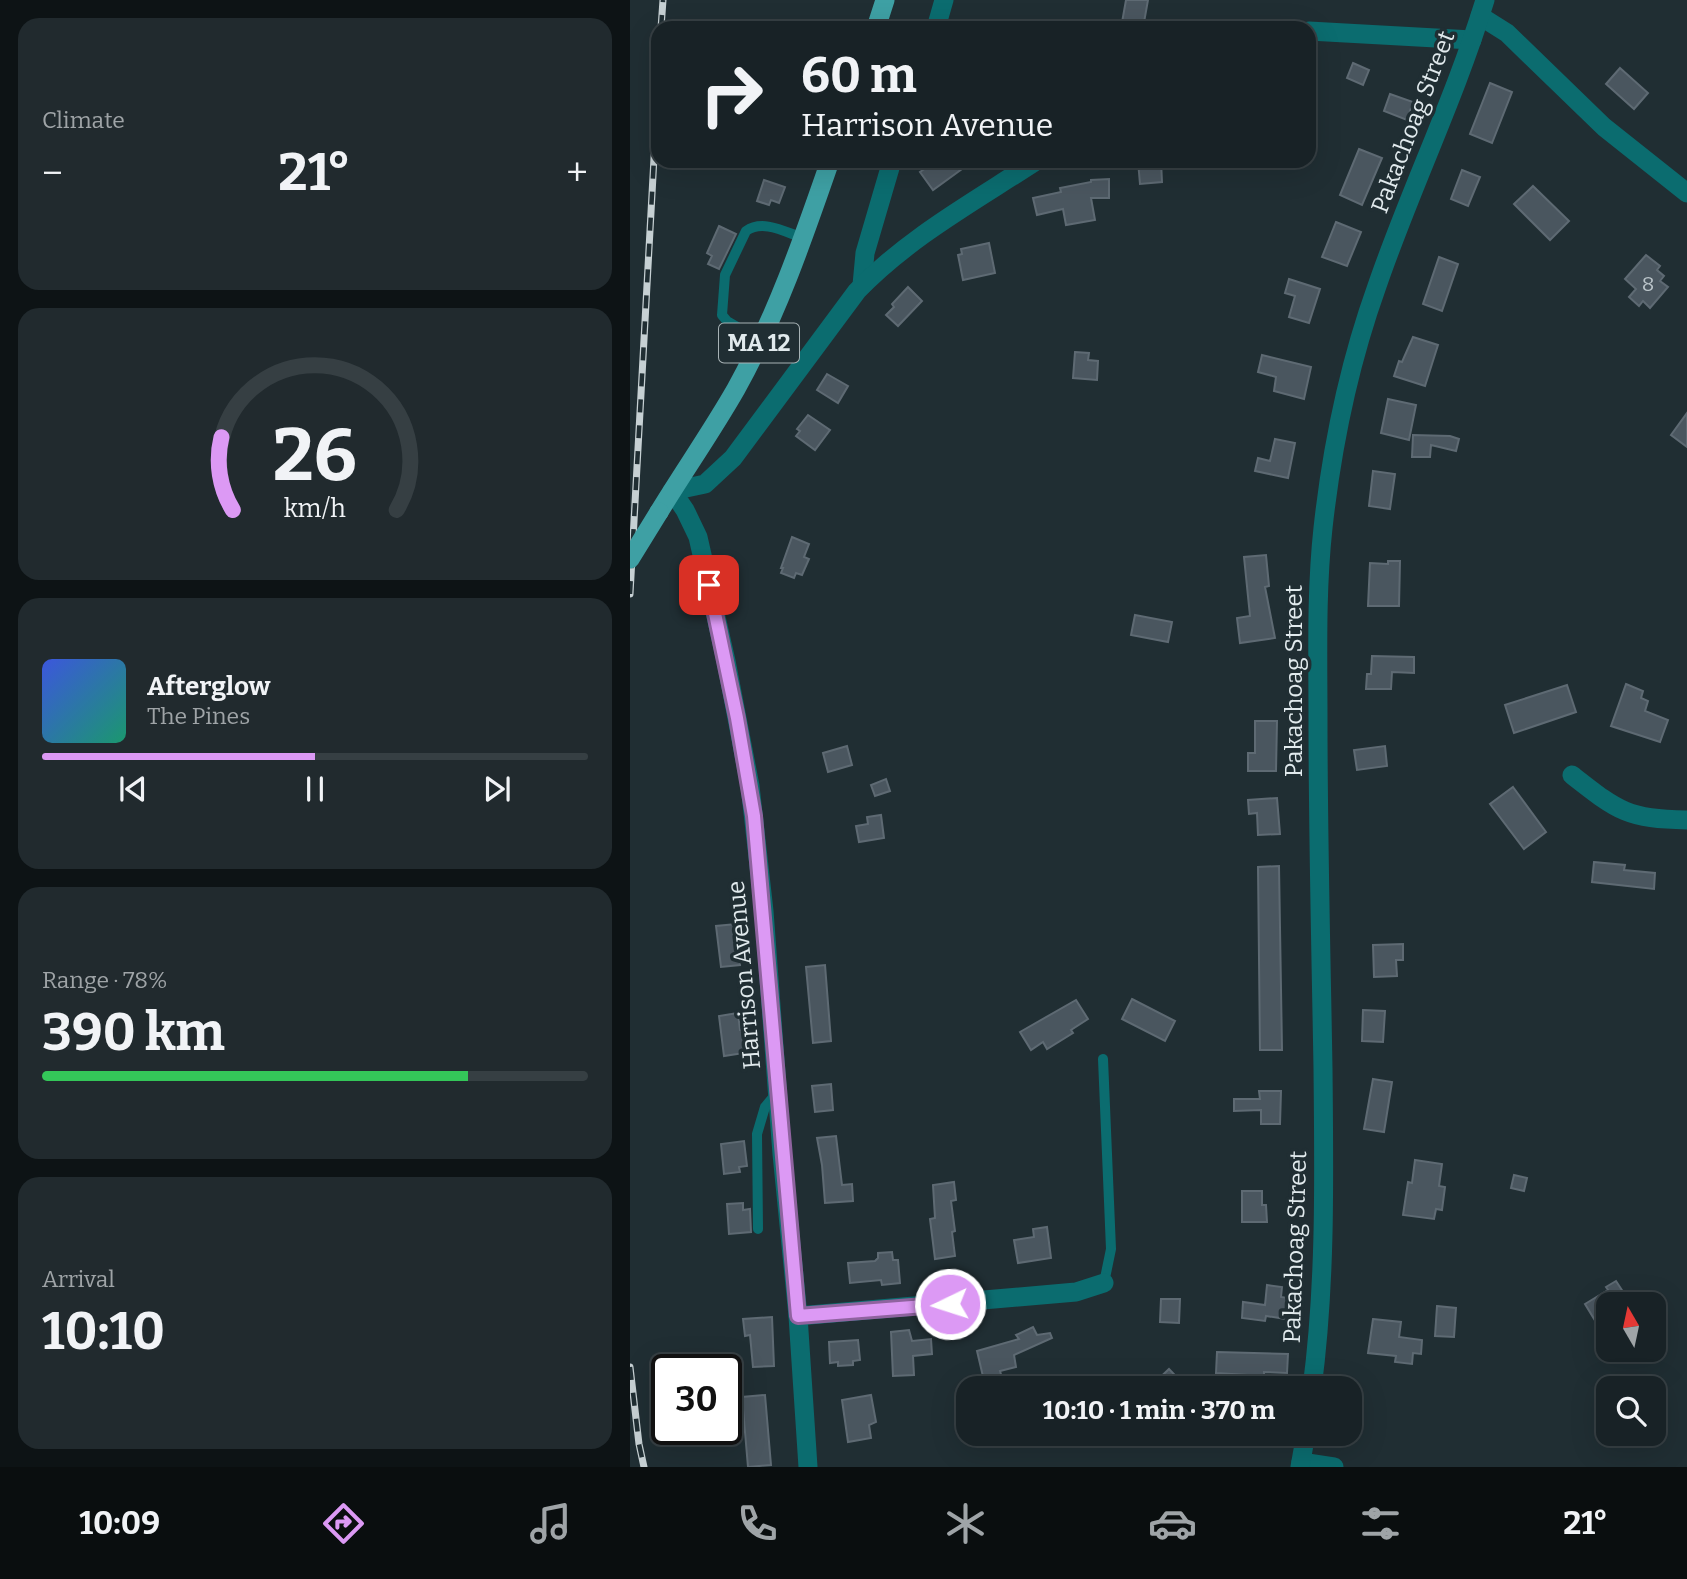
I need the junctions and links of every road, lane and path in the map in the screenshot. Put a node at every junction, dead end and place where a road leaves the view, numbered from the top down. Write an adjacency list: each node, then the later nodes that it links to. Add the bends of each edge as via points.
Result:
1 (885, 0): 4 (main road)
2 (944, 0): 5 (street)
3 (1483, 8): 7 (street, Pakachoag Street); 11 (street, via 1604,127)
4 (878, 21)
5 (938, 21)
6 (1316, 31): 7 (street)
7 (1472, 40): 24 (street, Pakachoag Street, via 1367,315 1338,428 1323,527 1318,786 1324,1137)
8 (828, 168): 12 (main road, MA 12)
9 (890, 168): 13 (street, via 865,253)
10 (1025, 168): 13 (street, via 921,235)
11 (1687, 193)
12 (803, 238): 14 (main road, MA 12); 14 (lane, via 764,225 751,227 725,275 722,315)
13 (862, 285): 15 (street, via 733,458 705,484)
14 (760, 340): 15 (main road, MA 12, via 736,389)
15 (672, 491): 16 (main road, MA 12, bridge); 20 (street, Harrison Avenue, via 698,537 746,763 761,878)
16 (630, 559)
17 (1572, 775): 18 (street, via 1626,813)
18 (1687, 820)
19 (1103, 1059): 22 (lane, via 1111,1249)
20 (778, 1092): 21 (lane, via 765,1107 757,1134); 23 (street, Harrison Avenue)
21 (758, 1229)
22 (1104, 1283): 23 (street, via 1076,1293)
23 (798, 1316): 27 (street, Harrison Avenue)
24 (1313, 1376)
25 (1304, 1446): 26 (street)
26 (1301, 1465): 28 (street)
27 (808, 1467)
28 (1334, 1467)

